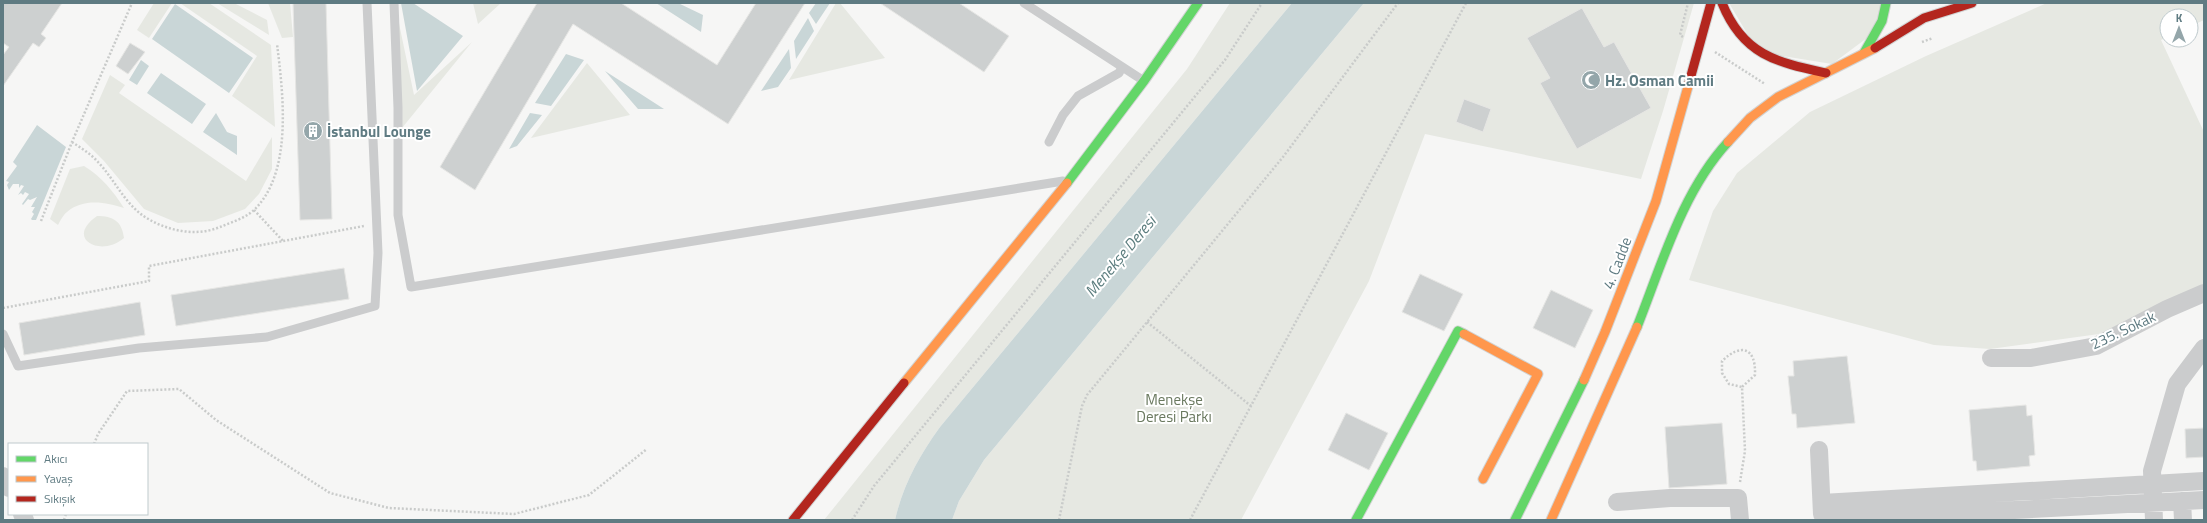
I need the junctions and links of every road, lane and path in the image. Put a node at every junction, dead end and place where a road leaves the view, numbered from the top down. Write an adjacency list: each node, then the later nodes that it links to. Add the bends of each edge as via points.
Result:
1 (132, 3): 22 (path)
2 (367, 3): 27 (lane)
3 (394, 3): 24 (lane, via 398,108 398,215 411,287)
4 (1024, 3): 18 (lane)
5 (1198, 3): 20 (main road)
6 (1262, 3): 52 (path, via 1225,60 874,486)
7 (1398, 3): 31 (path, via 1283,157)
8 (1466, 3): 36 (path)
9 (1688, 3): 14 (path, via 1680,35)
10 (1711, 3): 56 (main road, 4. Cadde, via 1653,208 1605,332)
11 (1722, 3): 19 (main road, via 1726,16 1742,39 1764,56)
12 (1886, 3): 17 (main road, via 1882,21)
13 (1972, 3): 17 (main road, via 1924,18)
14 (1684, 37)
15 (277, 44): 25 (path, via 282,97 281,153 275,176 264,198)
16 (1713, 51): 21 (path)
17 (1864, 54): 19 (main road)
18 (1122, 67): 20 (lane); 23 (lane, via 1119,73 1078,96 1063,114)
19 (1826, 73): 57 (main road, via 1778,97 1750,118 1719,152 1687,203 1635,330)
20 (1144, 81): 24 (main road)
21 (1765, 84)
22 (72, 142): 25 (path, via 98,161 130,204 145,217 169,229 195,232 215,229); 26 (path)
23 (1048, 142)
24 (1069, 180): 51 (main road)
25 (254, 210): 28 (path)
26 (41, 221)
27 (377, 224): 28 (path); 32 (lane, via 375,306 267,337 139,348 18,366)
28 (284, 241): 30 (path, via 149,266 149,281)
29 (2204, 293): 34 (street, 235. Sokak, via 2096,346 2031,358)
30 (3, 308)
31 (1147, 322): 36 (path); 53 (path, via 1087,395 1082,406)
32 (3, 334)
33 (2204, 348): 43 (street, via 2177,384 2152,472)
34 (1991, 358)
35 (1742, 387): 35 (path, via 1729,384 1722,373 1722,362 1732,352 1743,350 1756,362 1755,375); 45 (path, via 1745,451)
36 (1251, 406): 54 (path)
37 (94, 443): 38 (path, via 127,391 178,388 216,420 330,493 389,508 514,514 589,495)
38 (647, 449)
39 (1819, 450): 50 (street)
40 (3, 476): 44 (street)
41 (1483, 479): 55 (main road, via 1538,374 1458,331)
42 (2204, 481): 43 (street)
43 (2152, 483): 49 (street); 50 (street)
44 (8, 486)
45 (1738, 498): 48 (street, via 1670,498); 58 (street)
46 (2204, 500): 47 (street)
47 (2182, 501): 49 (street); 59 (street)
48 (1617, 502)
49 (2154, 511): 50 (street)
50 (1823, 514)
51 (793, 520)
52 (852, 520)
53 (1059, 520)
54 (1190, 520)
55 (1356, 520)
56 (1515, 520)
57 (1551, 520)
58 (1740, 520)
59 (2183, 520)

